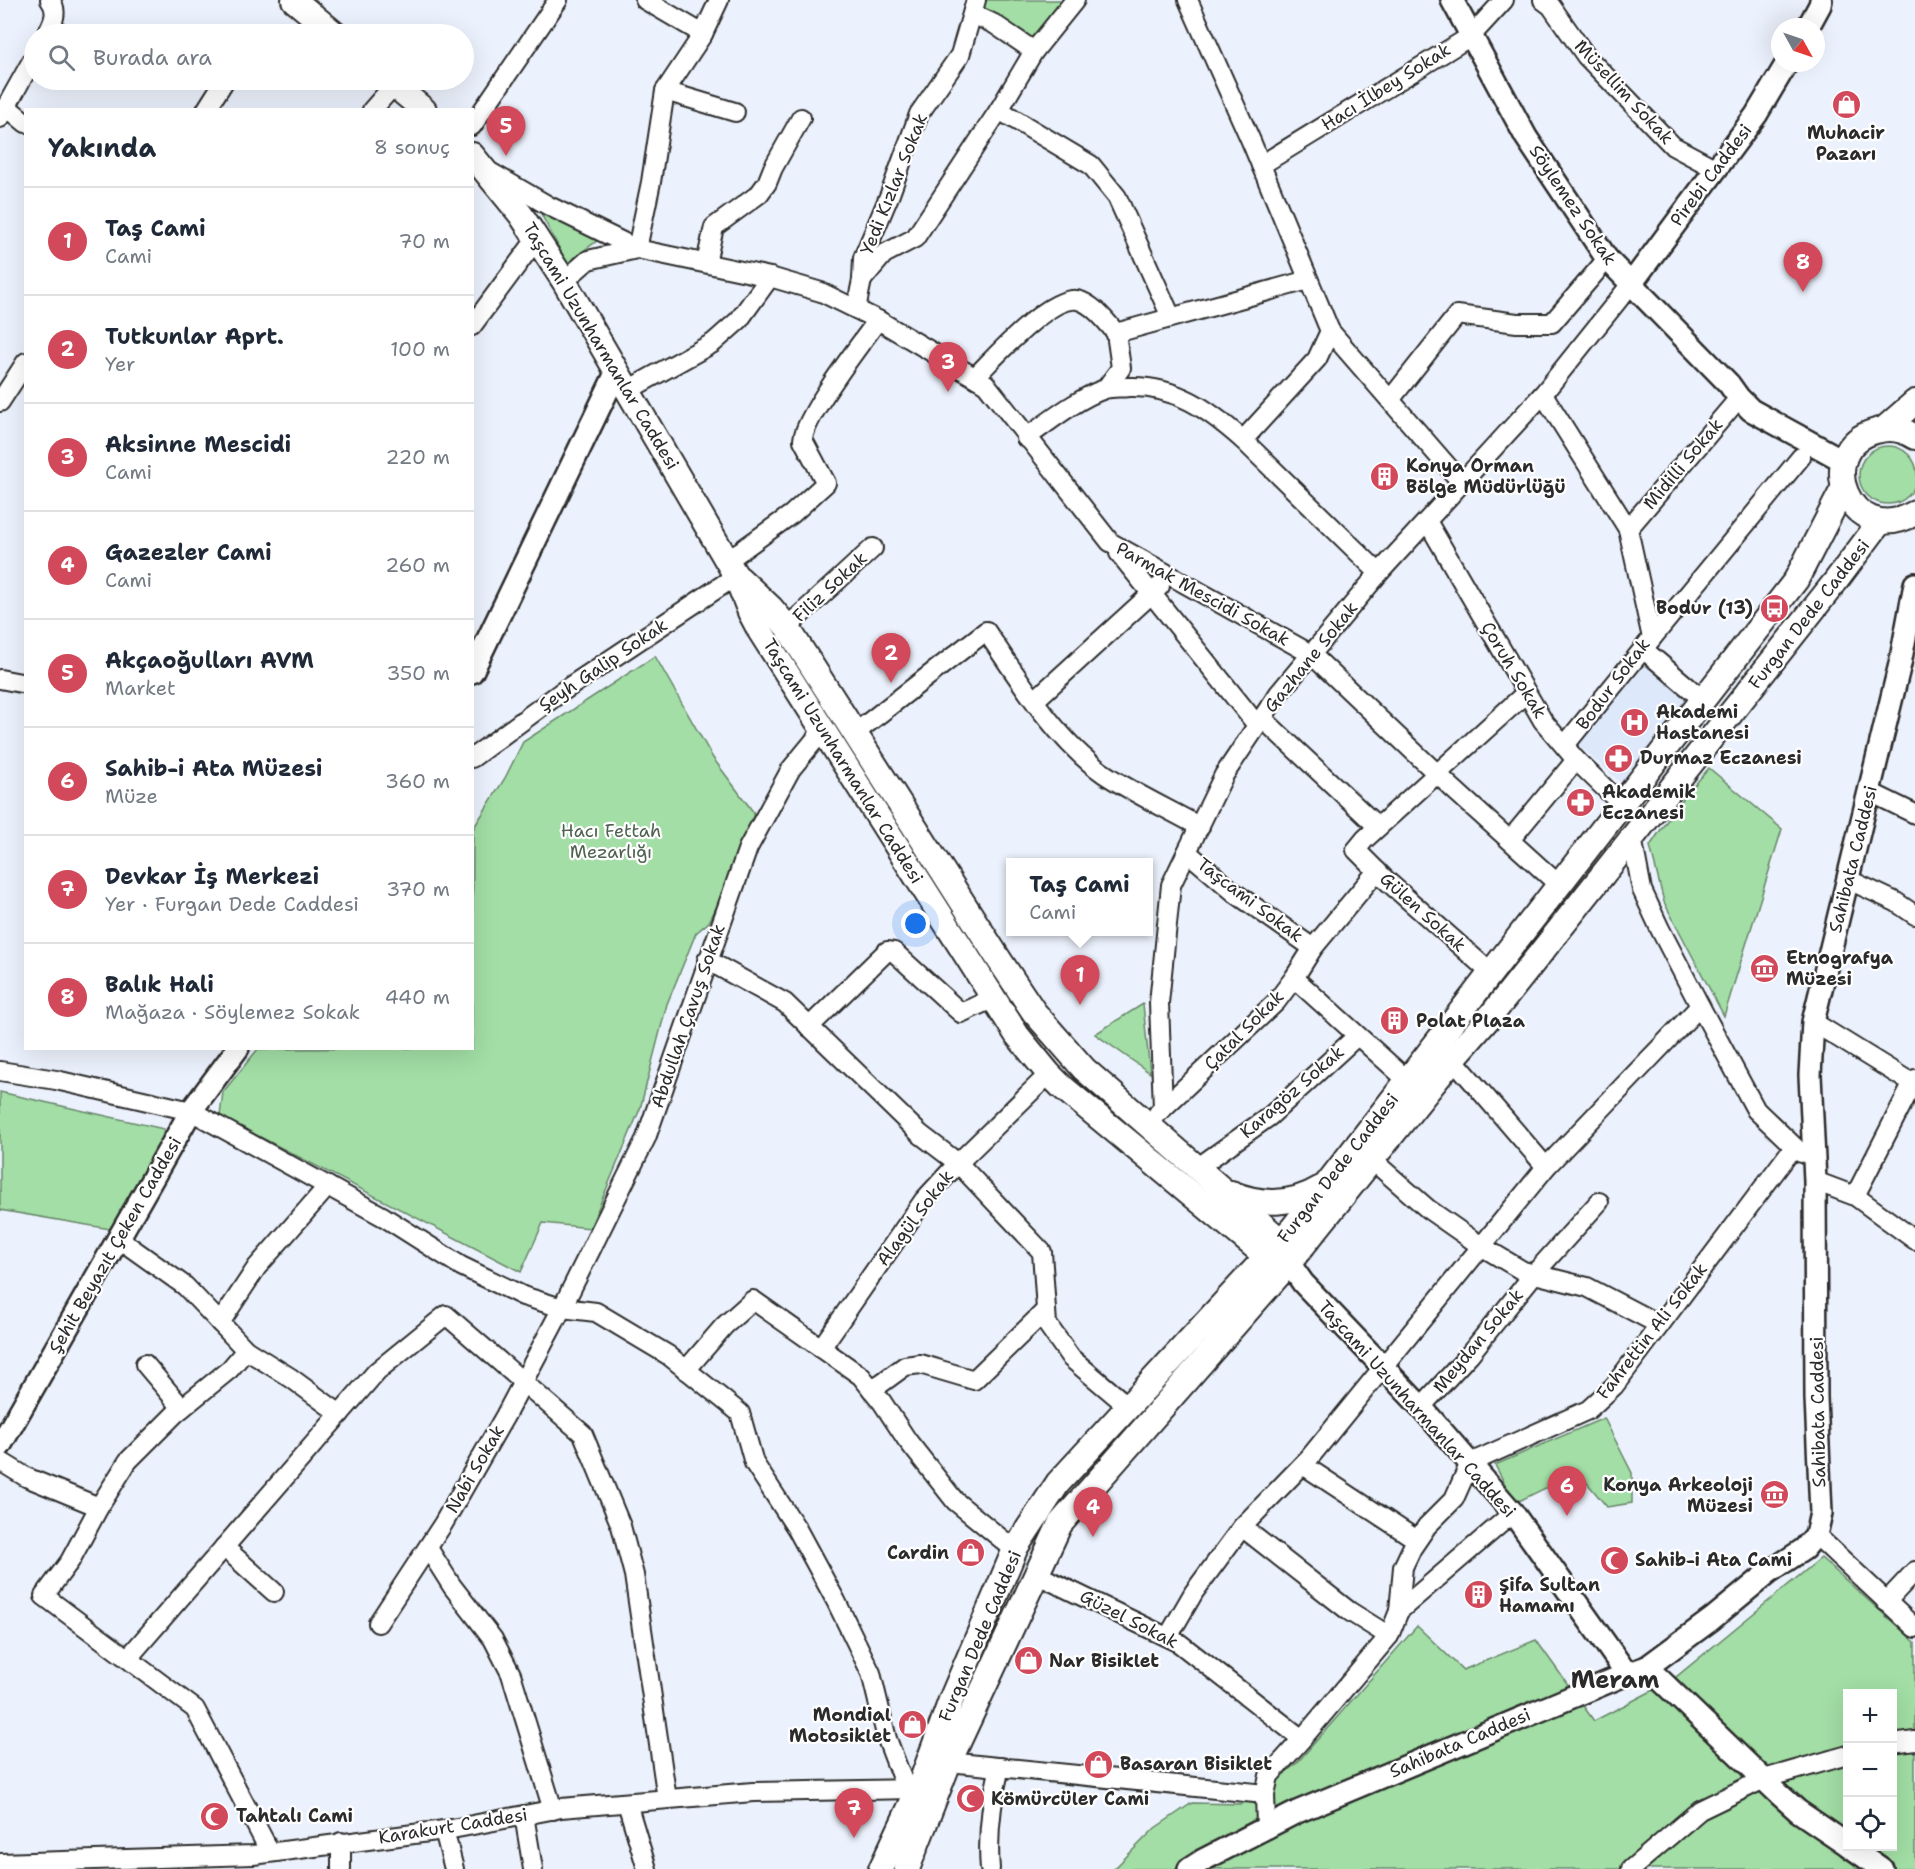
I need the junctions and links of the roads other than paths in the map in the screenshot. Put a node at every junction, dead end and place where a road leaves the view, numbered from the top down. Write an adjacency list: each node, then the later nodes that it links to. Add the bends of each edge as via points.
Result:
1 (51, 0): 14 (street, via 55,6)
2 (294, 0): 15 (main road)
3 (558, 0): 33 (street)
4 (645, 0): 16 (street)
5 (719, 0): 16 (street)
6 (1075, 0): 18 (street)
7 (1188, 0): 35 (street)
8 (1452, 0): 17 (street, Söylemez Sokak)
9 (1504, 0): 17 (street, Hacı İlbey Sokak)
10 (1543, 0): 36 (street, Müsellim Sokak, via 1586,56 1672,146)
11 (1821, 0): 13 (street)
12 (974, 7): 18 (street); 42 (street, Yedi Kızlar Sokak, via 960,55 919,114 863,258)
13 (1813, 18)
14 (52, 24)
15 (323, 24)
16 (703, 34): 24 (street)
17 (1471, 36): 35 (street, Hacı İlbey Sokak); 39 (street, Söylemez Sokak, via 1526,137)
18 (1034, 51): 28 (street)
19 (1782, 72): 36 (street, Pirebi Caddesi)
20 (24, 75): 30 (street)
21 (219, 90): 25 (street)
22 (386, 90): 26 (street)
23 (400, 90): 27 (main road)
24 (665, 91): 29 (street); 38 (street)
25 (207, 108)
26 (373, 108)
27 (422, 108)
28 (999, 110): 42 (street, via 915,238 884,254); 47 (street, via 1091,165 1117,197)
29 (735, 112)
30 (3, 113): 32 (street)
31 (801, 118): 40 (street, via 759,194 714,227)
32 (24, 122)
33 (474, 123)
34 (479, 162): 37 (main road, Taşcami Uzunharmanlar Caddesi); 38 (street, Parmak Mescidi Sokak, via 549,206)
35 (1261, 165): 43 (street)
36 (1716, 170): 45 (street, Pirebi Caddesi)
37 (537, 238): 44 (main road, Taşcami Uzunharmanlar Caddesi); 49 (street)
38 (637, 249): 40 (street, Parmak Mescidi Sokak); 44 (street, via 588,260)
39 (1607, 259): 45 (street, Söylemez Sokak); 58 (street, via 1552,323 1457,315)
40 (706, 263): 41 (street, Parmak Mescidi Sokak)
41 (770, 277): 46 (street, Parmak Mescidi Sokak, via 804,286); 54 (street, via 739,320 713,344)
42 (862, 280): 46 (street, Yedi Kızlar Sokak)
43 (1308, 280): 47 (street); 50 (street)
44 (564, 281): 54 (main road, Taşcami Uzunharmanlar Caddesi)
45 (1631, 284): 56 (street, Söylemez Sokak); 57 (street, Gazhane Sokak)
46 (856, 309): 48 (street, Parmak Mescidi Sokak)
47 (1171, 317): 51 (street)
48 (878, 320): 53 (street, Parmak Mescidi Sokak); 75 (street, Şeyh Galip Sokak, via 803,433 826,483)
49 (474, 323)
50 (1330, 331): 58 (street); 64 (street, via 1317,359)
51 (1116, 333): 53 (street, via 1098,313 1079,300 1071,300 1038,316); 55 (street, via 1121,368)
52 (24, 366): 59 (street)
53 (975, 377): 63 (street, Parmak Mescidi Sokak, via 994,392)
54 (623, 380): 75 (main road, Taşcami Uzunharmanlar Caddesi); 83 (street)
55 (1106, 388): 63 (street, via 1065,410); 64 (street, via 1144,387 1188,398)
56 (1734, 391): 66 (street, Söylemez Sokak, via 1751,410); 72 (street, Midilli Sokak)
57 (1543, 394): 67 (street, Gazhane Sokak); 72 (street, Bodur Sokak)
58 (1390, 400): 67 (street)
59 (0, 402)
60 (1915, 402): 61 (main road)
61 (1884, 429): 62 (main road, via 1897,429); 66 (main road, via 1859,439)
62 (1915, 437)
63 (1026, 438): 73 (street, Parmak Mescidi Sokak)
64 (1243, 440): 76 (street)
65 (1801, 457): 81 (street)
66 (1844, 461): 68 (main road)
67 (1462, 483): 70 (street, Gazhane Sokak)
68 (1843, 489): 71 (main road, via 1859,512); 88 (main road, Furgan Dede Caddesi, via 1796,580)
69 (1915, 513): 71 (main road, via 1905,519)
70 (1427, 521): 76 (street, Gazhane Sokak); 87 (street, Çoruh Sokak)
71 (1880, 522): 101 (main road, Furgan Dede Caddesi)
72 (1628, 529): 81 (street, Bodur Sokak)
73 (1110, 542): 77 (street, Parmak Mescidi Sokak); 79 (street)
74 (873, 548): 80 (street, Filiz Sokak)
75 (732, 568): 80 (main road, Taşcami Uzunharmanlar Caddesi); 91 (main road, Taşcami Uzunharmanlar Caddesi, via 760,631); 94 (street, Şeyh Galip Sokak)
76 (1379, 573): 82 (street, Gazhane Sokak)
77 (1170, 577): 79 (street); 82 (street, Parmak Mescidi Sokak)
78 (1915, 584): 84 (street, Sahibata Caddesi)
79 (1152, 593): 89 (street); 90 (street)
80 (787, 627): 92 (main road, Taşcami Uzunharmanlar Caddesi)
81 (1647, 643): 88 (street); 93 (street, Bodur Sokak)
82 (1311, 654): 90 (street, Gazhane Sokak); 95 (street, Parmak Mescidi Sokak)
83 (474, 668)
84 (1908, 668): 96 (street, Sahibata Caddesi)
85 (0, 680): 86 (street)
86 (24, 684)
87 (1526, 693): 93 (street, Çoruh Sokak); 95 (street)
88 (1702, 699): 97 (main road, Furgan Dede Caddesi)
89 (1035, 700): 92 (street, via 986,632); 99 (street, via 1067,740 1104,773)
90 (1259, 722): 99 (street, Gazhane Sokak, via 1224,775); 100 (street)
91 (823, 730): 109 (street, Abdullah Çavuş Sokak, via 791,769 748,848); 112 (main road, Taşcami Uzunharmanlar Caddesi)
92 (855, 733): 124 (main road, Taşcami Uzunharmanlar Caddesi, via 1034,1012 1084,1069)
93 (1571, 752): 97 (street, Çoruh Sokak); 102 (street, Bodur Sokak)
94 (474, 756)
95 (1437, 774): 100 (street); 102 (street, Parmak Mescidi Sokak)
96 (1870, 792): 98 (street); 105 (street, Sahibata Caddesi)
97 (1621, 804): 106 (main road, Furgan Dede Caddesi)
98 (1915, 814)
99 (1200, 827): 103 (street, Gazhane Sokak)
100 (1378, 827): 104 (street, Gülen Sokak, via 1356,850)
101 (1632, 837): 113 (street, via 1642,890); 118 (main road, Furgan Dede Caddesi)
102 (1510, 840): 106 (street, Parmak Mescidi Sokak)
103 (1187, 852): 108 (street, Taşcami Sokak, via 1235,893); 124 (street, Gazhane Sokak, via 1171,885 1160,981)
104 (1377, 871): 108 (street, Çatal Sokak); 110 (street, Gülen Sokak)
105 (1847, 879): 107 (street); 114 (street, Sahibata Caddesi)
106 (1559, 885): 110 (main road, Furgan Dede Caddesi)
107 (1915, 915)
108 (1313, 948): 111 (street, Çatal Sokak)
109 (707, 960): 115 (street, via 785,1003); 141 (street, Abdullah Çavuş Sokak, via 646,1138)
110 (1491, 973): 121 (main road, Furgan Dede Caddesi)
111 (1294, 978): 116 (street); 124 (street, Çatal Sokak, via 1261,1017)
112 (994, 1000): 115 (street, via 961,1013 894,952 887,951); 120 (main road, Taşcami Uzunharmanlar Caddesi)
113 (1700, 1006): 125 (street, via 1756,1110); 128 (street)
114 (1813, 1022): 122 (street); 130 (street, Sahibata Caddesi, via 1810,1075)
115 (809, 1027): 127 (street, via 920,1134)
116 (1357, 1036): 121 (street); 129 (street, Karagöz Sokak, via 1270,1116)
117 (237, 1050): 123 (street, Şehit Beyazıt Çeken Caddesi)
118 (1453, 1059): 126 (main road, Furgan Dede Caddesi); 128 (street)
119 (0, 1071): 123 (street)
120 (1049, 1074): 127 (street, Alagül Sokak); 139 (main road, Taşcami Uzunharmanlar Caddesi)
121 (1407, 1080): 131 (main road, Furgan Dede Caddesi)
122 (1914, 1082): 134 (street)
123 (191, 1112): 132 (street); 136 (street, Şehit Beyazıt Çeken Caddesi)
124 (1155, 1116): 129 (main road, Taşcami Uzunharmanlar Caddesi)
125 (1793, 1148): 130 (street); 144 (street, Fahrettin Ali Sokak)
126 (1372, 1160): 138 (street, via 1428,1209); 139 (main road, Furgan Dede Caddesi)
127 (958, 1163): 142 (street, via 1042,1252); 145 (street, Alagül Sokak, via 924,1200)
128 (1546, 1167): 138 (street)
129 (1197, 1168): 133 (main road, Taşcami Uzunharmanlar Caddesi)
130 (1814, 1172): 134 (street); 163 (street, Sahibata Caddesi, via 1821,1513)
131 (1326, 1185): 133 (main road, via 1301,1198 1277,1202 1248,1199); 139 (main road, Furgan Dede Caddesi)
132 (328, 1186): 141 (street, via 461,1266 523,1296); 143 (street, via 257,1268)
133 (1220, 1188): 139 (main road, Taşcami Uzunharmanlar Caddesi)
134 (1855, 1196): 137 (street)
135 (1599, 1203): 140 (street, Meydan Sokak)
136 (119, 1239): 143 (street, via 185,1286); 156 (street, Şehit Beyazıt Çeken Caddesi)
137 (1915, 1240)
138 (1481, 1246): 140 (street); 148 (street)
139 (1279, 1254): 148 (street, Taşcami Uzunharmanlar Caddesi); 152 (main road, Furgan Dede Caddesi); 169 (main road, Furgan Dede Caddesi, via 1060,1524)
140 (1534, 1274): 144 (street, via 1587,1287); 153 (street, Meydan Sokak, via 1470,1355)
141 (562, 1308): 149 (street, via 596,1312); 150 (street, Nabi Sokak)
142 (1046, 1310): 151 (street, via 974,1380 920,1364 905,1366); 152 (street, via 1047,1324 1071,1358)
143 (220, 1323): 146 (street)
144 (1660, 1325): 158 (street, Fahrettin Ali Sokak, via 1614,1386 1588,1410)
145 (821, 1348): 149 (street, via 753,1300); 151 (street, via 861,1376)
146 (246, 1350): 154 (street, via 230,1369); 155 (street)
147 (145, 1364): 154 (street)
148 (1382, 1366): 153 (street, Taşcami Uzunharmanlar Caddesi); 159 (street)
149 (686, 1370): 187 (street, via 740,1413 754,1463 802,1539 871,1672 887,1739)
150 (522, 1383): 155 (street, via 446,1315 377,1371); 166 (street, Nabi Sokak); 189 (street, via 583,1434 621,1526 634,1575)
151 (872, 1390): 167 (street, via 954,1501)
152 (1129, 1407): 167 (main road, Furgan Dede Caddesi, via 1058,1483)
153 (1421, 1407): 158 (street, Taşcami Uzunharmanlar Caddesi)
154 (182, 1408): 160 (street, via 128,1461)
155 (340, 1414): 165 (street)
156 (0, 1446)
157 (0, 1461): 160 (street, via 26,1477)
158 (1470, 1463): 161 (street, Taşcami Uzunharmanlar Caddesi); 164 (street, via 1454,1499)
159 (1303, 1465): 162 (street); 164 (street)
160 (99, 1507): 177 (street, via 70,1561 44,1596)
161 (1513, 1513): 172 (street); 179 (street, Taşcami Uzunharmanlar Caddesi)
162 (1242, 1527): 175 (street, via 1349,1611); 176 (street, via 1194,1592)
163 (1816, 1535): 171 (street); 178 (street, Sahibata Caddesi, via 1804,1549)
164 (1417, 1540): 172 (street, via 1403,1567)
165 (224, 1548): 170 (street); 177 (street)
166 (428, 1548): 173 (street, Nabi Sokak); 191 (street, via 493,1639 510,1674)
167 (1015, 1550): 187 (main road, Furgan Dede Caddesi)
168 (1915, 1571): 171 (street)
169 (1036, 1574): 176 (street, Güzel Sokak); 184 (main road, Furgan Dede Caddesi)
170 (274, 1592)
171 (1886, 1602): 174 (street)
172 (1399, 1611): 175 (street)
173 (378, 1623)
174 (1915, 1628)
175 (1389, 1636): 180 (street)
176 (1168, 1637): 180 (street, Güzel Sokak)
177 (128, 1659): 198 (street, via 195,1709)
178 (1647, 1667): 179 (street, Sahibata Caddesi); 186 (street)
179 (1627, 1674): 193 (street, Sahibata Caddesi)
180 (1302, 1739): 188 (street, via 1269,1776)
181 (1915, 1741): 182 (street)
182 (1897, 1743)
183 (1843, 1756): 186 (street)
184 (949, 1762): 185 (street); 206 (main road, Furgan Dede Caddesi)
185 (999, 1767): 188 (street); 207 (street, via 991,1806)
186 (1764, 1779): 196 (street, via 1798,1811); 209 (street, via 1700,1810)
187 (912, 1789): 189 (street, Karakurt Caddesi, via 753,1792); 205 (main road, Furgan Dede Caddesi)
188 (1265, 1794): 193 (street)
189 (667, 1799): 190 (street, Karakurt Caddesi)
190 (627, 1803): 191 (street, Karakurt Caddesi); 204 (street)
191 (553, 1810): 192 (street, Karakurt Caddesi)
192 (525, 1815): 194 (street, Karakurt Caddesi); 203 (street)
193 (1266, 1827): 208 (street, Sahibata Caddesi)
194 (444, 1830): 195 (street, Karakurt Caddesi); 202 (street)
195 (341, 1842): 198 (street, Karakurt Caddesi); 201 (street)
196 (1843, 1842)
197 (1855, 1851): 210 (street)
198 (258, 1859): 199 (street, Karakurt Caddesi)
199 (117, 1864): 200 (street, Karakurt Caddesi)
200 (8, 1865)
201 (342, 1869)
202 (454, 1869)
203 (533, 1869)
204 (647, 1869)
205 (881, 1869)
206 (907, 1869)
207 (990, 1869)
208 (1189, 1869)
209 (1631, 1869)
210 (1882, 1869)

